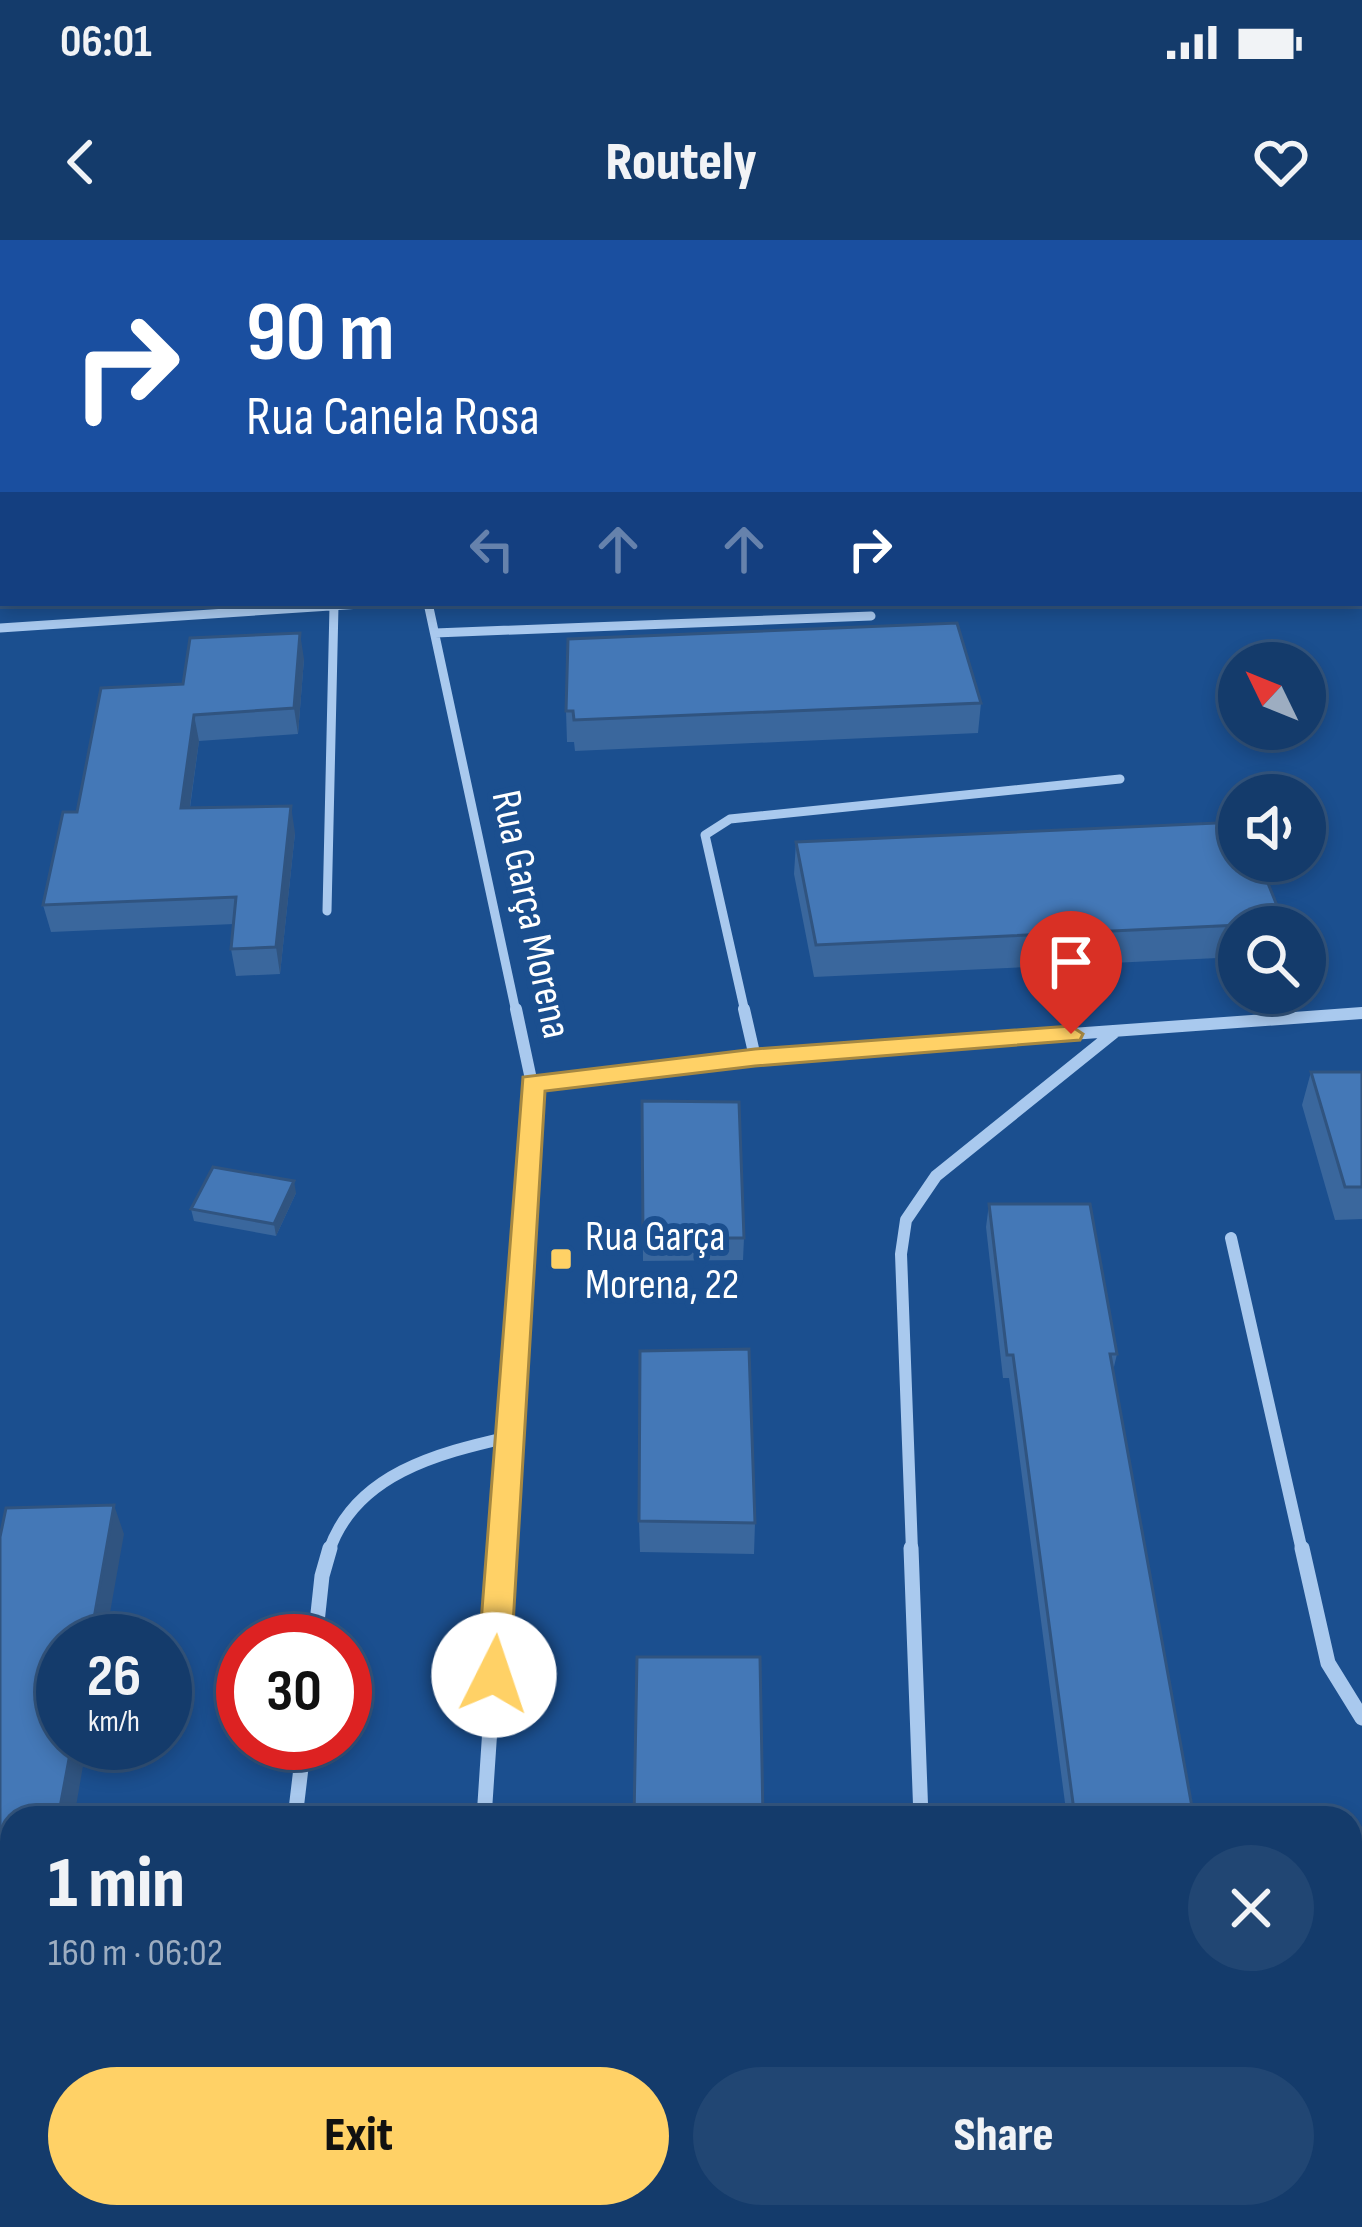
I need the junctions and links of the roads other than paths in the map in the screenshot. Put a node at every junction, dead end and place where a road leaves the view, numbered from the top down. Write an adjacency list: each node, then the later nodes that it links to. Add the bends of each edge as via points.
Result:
1 (334, 606): 4 (street); 7 (street)
2 (429, 606): 5 (street, Rua Garça Morena)
3 (871, 616): 5 (street)
4 (0, 628)
5 (435, 633): 11 (street, Rua Garça Morena)
6 (1120, 779): 10 (street, via 712,827 704,835)
7 (326, 911)
8 (1362, 1013): 9 (street)
9 (1116, 1031): 10 (street); 19 (street, via 936,1176 906,1220)
10 (755, 1058): 11 (street)
11 (532, 1084): 13 (street, Rua Garça Morena)
12 (1231, 1238): 15 (street, via 1328,1663)
13 (509, 1437): 14 (street, via 430,1454 385,1477 345,1518 324,1564); 18 (street, Rua Garça Morena)
14 (318, 1614)
15 (1362, 1718)
16 (301, 1770): 17 (street)
17 (297, 1806)
18 (485, 1806)
19 (921, 1806)

